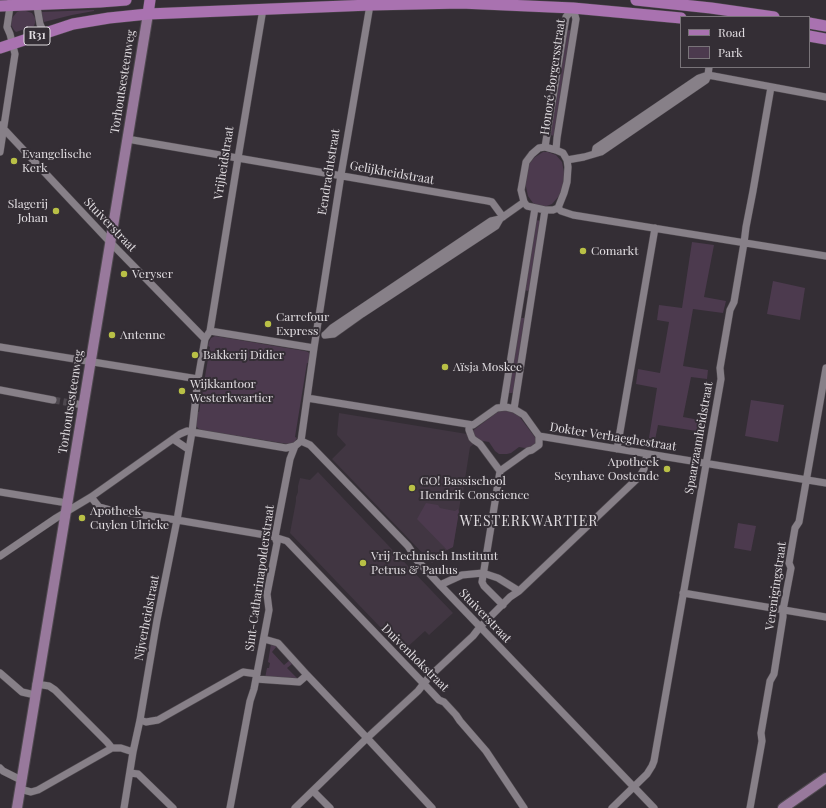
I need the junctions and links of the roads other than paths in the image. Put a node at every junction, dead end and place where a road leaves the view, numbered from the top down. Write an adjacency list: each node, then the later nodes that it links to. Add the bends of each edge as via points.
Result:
1 (126, 0): 4 (main road)
2 (150, 0): 9 (main road, Torhoutsesteenweg)
3 (636, 0): 10 (main road)
4 (37, 2): 6 (main road); 14 (street)
5 (370, 3): 7 (main road, R31); 8 (main road, R31); 30 (street, Eendrachtstraat)
6 (7, 4): 17 (street, via 7,27)
7 (573, 4): 11 (main road, R31); 25 (street, Honoré Borgersstraat, via 566,17); 26 (street, Honoré Borgersstraat, via 576,19)
8 (264, 5): 9 (main road, R31); 28 (street, Vrijheidstraat)
9 (148, 14): 14 (main road, R31, via 73,24); 24 (street, Torhoutsesteenweg)
10 (767, 16)
11 (680, 18)
12 (810, 23): 13 (main road)
13 (826, 26)
14 (44, 33): 17 (main road, R31)
15 (810, 36): 16 (main road)
16 (826, 39)
17 (13, 44): 18 (main road, R31); 23 (street, via 15,54)
18 (0, 48)
19 (709, 68): 20 (street)
20 (708, 75): 21 (street); 29 (street, via 706,80 601,152)
21 (771, 87): 22 (street); 38 (street, Spaarzaamheidstraat)
22 (826, 97)
23 (2, 127): 27 (street); 37 (street, Stuiverstraat)
24 (127, 139): 28 (street, Gelijkheidstraat); 37 (street, Torhoutsesteenweg)
25 (545, 148): 26 (street, Honoré Borgersstraat); 31 (street, Honoré Borgersstraat, via 539,148 526,162 521,190)
26 (556, 150): 29 (street, Honoré Borgersstraat, via 563,153)
27 (0, 152)
28 (238, 158): 30 (street, Gelijkheidstraat); 42 (street, Vrijheidstraat)
29 (567, 160): 33 (street, via 567,182)
30 (341, 175): 35 (street, Gelijkheidstraat, via 488,200 492,202); 43 (street, Eendrachtstraat)
31 (524, 202): 32 (street, via 527,206); 35 (street)
32 (535, 208): 34 (street); 40 (street)
33 (558, 208): 34 (street); 36 (street, via 573,214)
34 (545, 210): 41 (street)
35 (501, 218): 43 (street, via 496,226 416,275 334,334)
36 (655, 228): 38 (street); 64 (street)
37 (110, 242): 44 (street, Stuiverstraat); 47 (street, Torhoutsesteenweg)
38 (744, 243): 39 (street); 66 (street, Spaarzaamheidstraat, via 734,302 730,310)
39 (826, 256)
40 (519, 306): 41 (street); 55 (street)
41 (530, 308): 56 (street)
42 (210, 331): 44 (street); 46 (street)
43 (316, 335): 46 (street, Eendrachtstraat)
44 (205, 339): 49 (street, Nijverheidstraat)
45 (0, 347): 47 (street)
46 (314, 348): 51 (street, Eendrachtstraat)
47 (90, 362): 49 (street); 54 (street, Torhoutsesteenweg)
48 (826, 369): 68 (street, Verenigingstraat)
49 (198, 379): 58 (street, Nijverheidstraat)
50 (0, 390): 52 (street)
51 (307, 398): 57 (street); 61 (street, Eendrachtstraat)
52 (53, 400)
53 (71, 403): 54 (street)
54 (83, 405): 72 (street, Torhoutsesteenweg)
55 (503, 407): 56 (street); 57 (street, via 497,408 473,426)
56 (514, 409): 59 (street, via 524,415)
57 (469, 425): 67 (street, via 468,430 474,440 480,444)
58 (192, 432): 60 (street, via 187,431); 62 (street, via 286,448); 63 (street, Nijverheidstraat)
59 (539, 436): 64 (street, Dokter Verhaeghestraat); 67 (street, via 539,445)
60 (173, 439): 63 (street); 71 (street)
61 (301, 441): 62 (street); 77 (street, Stuiverstraat, via 310,445 392,529)
62 (295, 446): 74 (street, Sint-Catharinapolderstraat)
63 (188, 449): 73 (street, Nijverheidstraat)
64 (617, 449): 65 (street, Dokter Verhaeghestraat)
65 (647, 454): 66 (street, Dokter Verhaeghestraat); 78 (street, via 640,476)
66 (706, 463): 68 (street, Dokter Verhaeghestraat); 79 (street, Spaarzaamheidstraat)
67 (500, 471): 76 (street)
68 (806, 480): 69 (street, Dokter Verhaeghestraat); 81 (street, Verenigingstraat, via 799,522 795,528)
69 (826, 483)
70 (0, 492): 72 (street)
71 (91, 497): 72 (street); 73 (street, Duivenhokstraat, via 99,507 110,510)
72 (66, 508): 75 (street); 88 (street, Torhoutsesteenweg)
73 (177, 520): 74 (street, Duivenhokstraat); 91 (street, Nijverheidstraat)
74 (274, 537): 84 (street, Sint-Catharinapolderstraat, via 277,543 267,594 269,610); 89 (street, Duivenhokstraat, via 287,541)
75 (0, 556)
76 (483, 573): 77 (street, via 462,575); 78 (street, via 498,578); 80 (street, via 484,586)
77 (440, 585): 83 (street, Stuiverstraat)
78 (519, 592): 80 (street)
79 (683, 593): 81 (street); 99 (street, Spaarzaamheidstraat, via 652,766)
80 (502, 605): 83 (street)
81 (783, 610): 82 (street); 111 (street, Verenigingstraat)
82 (826, 617)
83 (480, 627): 89 (street); 99 (street, Stuiverstraat)
84 (264, 639): 86 (street, via 278,643); 87 (street, Sint-Catharinapolderstraat)
85 (0, 673): 90 (street, via 22,692)
86 (307, 675): 87 (street, via 299,682); 92 (street)
87 (256, 677): 91 (street, via 243,672 158,720); 104 (street, Sint-Catharinapolderstraat)
88 (36, 684): 90 (street, Torhoutsesteenweg); 93 (street, via 49,686 55,690)
89 (424, 684): 92 (street); 108 (street, Duivenhokstraat, via 444,702 486,751)
90 (35, 695): 98 (street, Torhoutsesteenweg)
91 (140, 720): 94 (street, Nijverheidstraat)
92 (367, 738): 100 (street); 107 (street)
93 (112, 748): 94 (street); 98 (street, via 38,790 31,792)
94 (133, 752): 96 (street, Nijverheidstraat)
95 (0, 768): 98 (street)
96 (130, 772): 102 (street, Nijverheidstraat); 103 (street, via 138,774)
97 (826, 778): 112 (street)
98 (21, 785): 101 (street, Torhoutsesteenweg)
99 (634, 787): 109 (street, Spaarzaamheidstraat); 110 (street, Stuiverstraat)
100 (313, 791): 105 (street); 106 (street)
101 (16, 808)
102 (124, 808)
103 (173, 808)
104 (230, 808)
105 (295, 808)
106 (330, 808)
107 (432, 808)
108 (524, 808)
109 (612, 808)
110 (654, 808)
111 (750, 808)
112 (783, 808)

